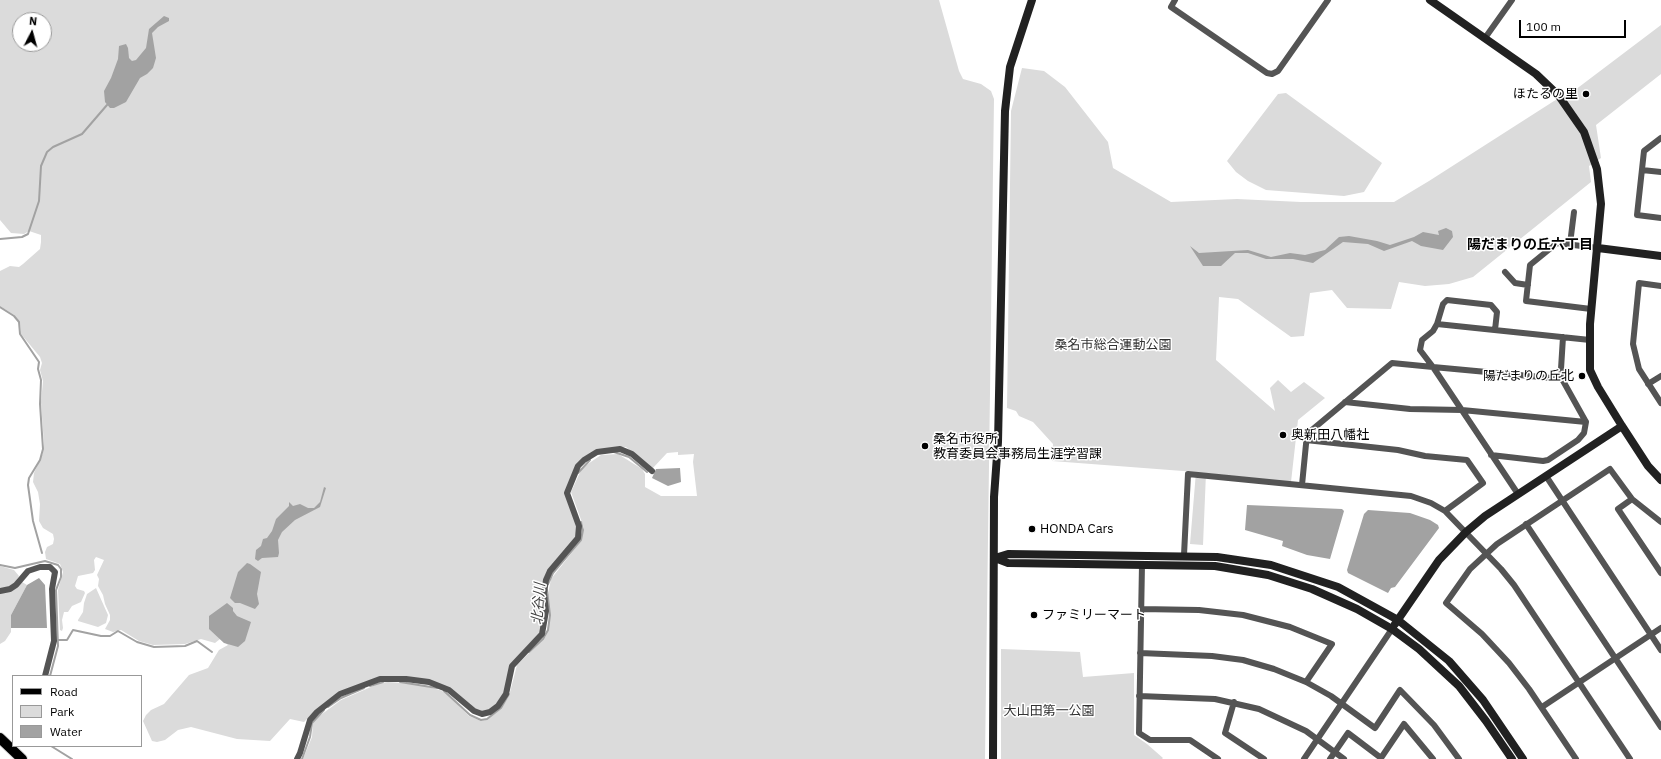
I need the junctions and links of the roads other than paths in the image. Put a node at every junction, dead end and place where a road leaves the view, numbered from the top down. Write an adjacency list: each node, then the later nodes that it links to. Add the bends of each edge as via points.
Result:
1 (1032, 0): 47 (street, via 1010,67 1005,111 998,442 994,497)
2 (1175, 0): 3 (street, via 1171,7 1272,74 1278,71)
3 (1328, 0)
4 (1430, 0): 6 (street)
5 (1512, 0): 6 (street)
6 (1485, 38): 13 (street, via 1547,84 1570,110 1584,132 1592,152 1600,190 1602,212)
7 (1661, 138): 8 (street, via 1644,151)
8 (1642, 170): 9 (street); 11 (street, via 1637,215)
9 (1661, 172)
10 (1574, 212): 12 (street)
11 (1661, 218)
12 (1570, 244): 13 (street); 16 (street, via 1557,243 1530,265)
13 (1598, 248): 14 (street); 18 (street)
14 (1661, 256)
15 (1506, 272): 16 (street, via 1515,283)
16 (1528, 284): 18 (street, via 1526,301)
17 (1661, 286): 26 (street, via 1639,283 1633,348 1639,369)
18 (1591, 308): 22 (street)
19 (1437, 324): 20 (street); 20 (street, via 1443,304 1447,300 1491,305 1497,312); 23 (street, via 1434,331 1422,340 1420,350)
20 (1495, 330): 21 (street)
21 (1562, 337): 22 (street); 25 (street)
22 (1590, 340): 31 (street, via 1589,364 1592,377)
23 (1432, 367): 25 (street); 27 (street, via 1392,363); 29 (street)
24 (1661, 376): 26 (street)
25 (1562, 379): 30 (street)
26 (1648, 384): 28 (street)
27 (1345, 402): 29 (street, via 1410,409); 32 (street, via 1307,434)
28 (1661, 404)
29 (1462, 410): 30 (street); 33 (street)
30 (1586, 422): 33 (street, via 1582,436 1548,460)
31 (1622, 426): 35 (street); 36 (street, via 1648,466)
32 (1306, 440): 37 (street); 41 (street, via 1467,460 1483,483)
33 (1492, 455): 38 (street)
34 (652, 471): 72 (street, via 632,454 620,449 597,452 578,466 567,493 579,526 578,538 546,580 546,611 542,634 512,666 506,694 498,706 482,714 474,711 449,690 429,682 401,678 380,679 340,694 317,712 310,720)
35 (1546, 476): 38 (street); 40 (street)
36 (1661, 480)
37 (1302, 486): 41 (street, via 1411,496); 46 (street, via 1188,474)
38 (1518, 494): 44 (street)
39 (1632, 499): 40 (street, via 1610,469); 42 (street); 49 (street, via 1618,509)
40 (1562, 501): 43 (street); 55 (street)
41 (1445, 511): 44 (street)
42 (1661, 522)
43 (1526, 524): 45 (street); 58 (street)
44 (1466, 532): 45 (street); 52 (street, via 1439,560)
45 (1486, 553): 61 (street, via 1514,585); 65 (street, via 1464,575 1446,603 1496,648)
46 (1184, 555): 47 (street, via 1008,554); 52 (street, via 1240,560 1294,572 1338,587)
47 (995, 558): 48 (street, via 1008,563); 73 (street)
48 (1142, 564): 51 (street); 54 (street, via 1215,566 1268,574 1334,598)
49 (1661, 573)
50 (0, 591): 59 (street, via 16,585 28,571 50,567 55,572 52,604 54,641)
51 (1141, 609): 57 (street); 60 (street, via 1199,610 1243,615 1290,627 1332,644)
52 (1398, 620): 54 (street); 82 (street, via 1437,650 1459,672 1483,700)
53 (1661, 628): 55 (street)
54 (1392, 629): 64 (street); 81 (street, via 1419,649 1458,686)
55 (1651, 635): 56 (street); 58 (street)
56 (1661, 650)
57 (1140, 653): 60 (street, via 1199,654 1234,659 1274,669); 62 (street)
58 (1615, 659): 61 (street); 66 (street)
59 (45, 675)
60 (1306, 682): 64 (street)
61 (1579, 682): 65 (street); 84 (street)
62 (1139, 696): 63 (street); 74 (street, via 1139,733 1150,740 1190,740)
63 (1234, 702): 68 (street, via 1276,716); 75 (street, via 1224,733)
64 (1342, 703): 68 (street); 80 (street, via 1374,728 1400,690 1434,725)
65 (1542, 707): 83 (street)
66 (1661, 727)
67 (0, 738): 70 (main road)
68 (1318, 738): 69 (street); 76 (street)
69 (1335, 752): 71 (street, via 1348,733); 77 (street); 78 (street)
70 (18, 753)
71 (1382, 758): 79 (street, via 1404,724)
72 (297, 759)
73 (993, 759)
74 (1218, 759)
75 (1264, 759)
76 (1304, 759)
77 (1330, 759)
78 (1344, 759)
79 (1433, 759)
80 (1459, 759)
81 (1512, 759)
82 (1523, 759)
83 (1576, 759)
84 (1630, 759)

